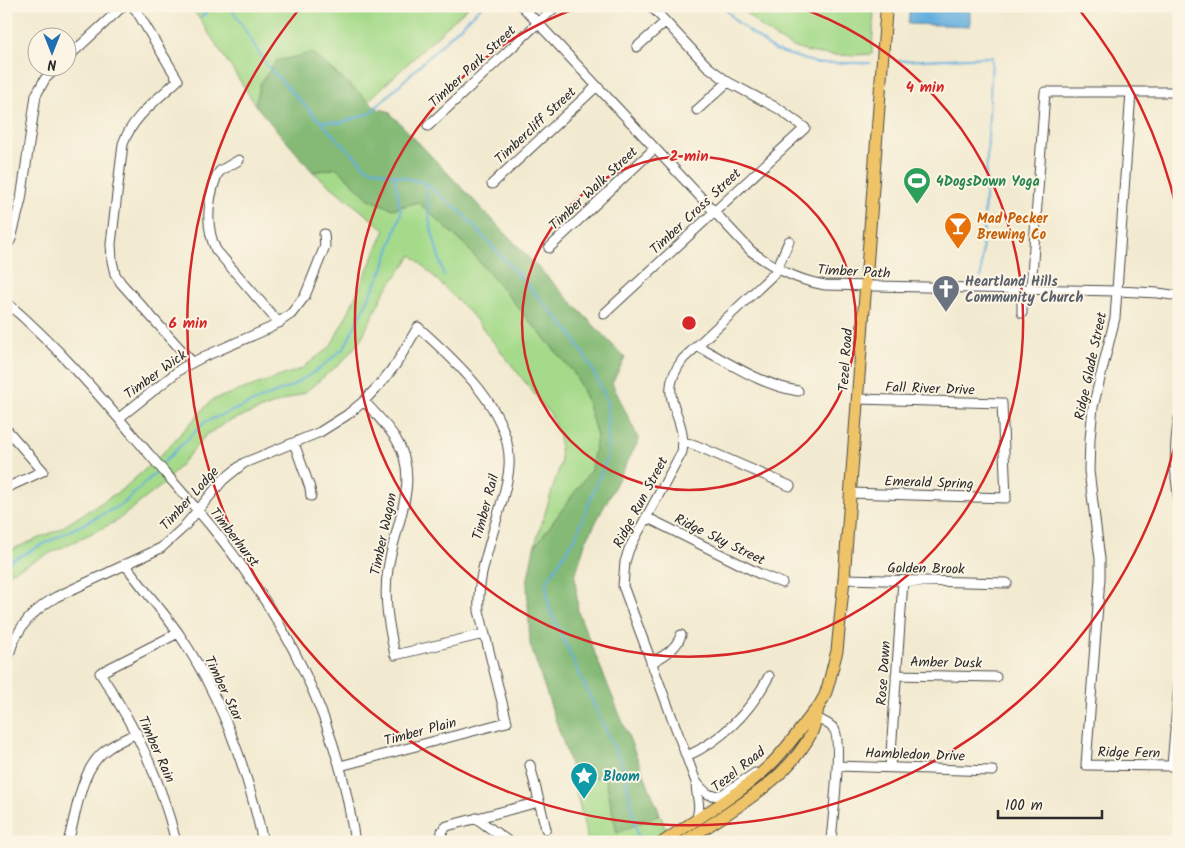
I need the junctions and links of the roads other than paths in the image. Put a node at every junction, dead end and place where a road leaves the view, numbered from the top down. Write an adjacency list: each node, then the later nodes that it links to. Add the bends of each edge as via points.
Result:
1 (123, 6): 10 (street)
2 (132, 6): 37 (street, via 178,80 133,123 127,133 111,244 112,261 121,282)
3 (522, 6): 8 (street, Timber Path)
4 (556, 6): 8 (street, Timber Park Street)
5 (651, 6): 7 (street)
6 (886, 8): 27 (main road, Tezel Road)
7 (665, 22): 9 (street); 12 (street, via 707,66)
8 (538, 23): 13 (street, Timber Path); 17 (street, Timber Park Street)
9 (638, 47)
10 (78, 48)
11 (46, 78): 24 (street, via 36,95 23,193)
12 (728, 82): 16 (street); 21 (street, Timber Cross Street, via 779,109 805,128)
13 (597, 86): 18 (street, Timber Path); 20 (street, Timbercliff Street)
14 (1131, 92): 15 (street); 28 (street, via 1045,92); 29 (street, Ridge Glade Street)
15 (1179, 92)
16 (697, 110)
17 (428, 126)
18 (655, 148): 21 (street, Timber Path); 25 (street, Timber Walk Street)
19 (239, 160): 34 (street, via 217,174 208,208 210,235 216,250)
20 (492, 184)
21 (714, 212): 26 (street, Timber Path, via 751,251); 33 (street, Timber Cross Street)
22 (324, 234): 34 (street, Timber Wick, via 325,246 305,296 292,314)
23 (789, 241): 26 (street)
24 (6, 247)
25 (549, 248)
26 (778, 269): 27 (street, Timber Path, via 816,284); 36 (street)
27 (865, 286): 28 (street, Timber Path); 39 (main road, Tezel Road)
28 (1026, 289): 29 (street, Timber Path); 32 (street)
29 (1117, 292): 30 (street, Timber Path); 74 (street, Ridge Glade Street, via 1113,328 1093,407 1090,439 1089,471 1100,578)
30 (1179, 296)
31 (6, 302): 41 (street, Timberhurst, via 31,323)
32 (1022, 313)
33 (604, 314)
34 (279, 323): 37 (street, Timber Wick)
35 (418, 327): 40 (street, Timber Lodge, via 396,364); 60 (street, Timber Rail, via 475,384 500,420 506,438 508,475 478,591)
36 (697, 346): 38 (street, via 763,381); 44 (street, via 676,368 670,387)
37 (192, 362): 41 (street, Timber Wick, via 165,379)
38 (798, 391)
39 (857, 400): 48 (main road, Tezel Road); 50 (street, Fall River Drive, via 1002,403)
40 (364, 401): 45 (street, Timber Lodge, via 332,425); 60 (street, Timber Wagon, via 396,440 407,472 406,494 388,568 387,617 395,656)
41 (119, 418): 52 (street, Timberhurst)
42 (1179, 418): 51 (street, via 1175,445)
43 (6, 429): 47 (street, via 43,471)
44 (683, 442): 46 (street); 53 (street, Ridge Run Street, via 678,460)
45 (294, 443): 49 (street); 52 (street, Timber Lodge, via 255,458 232,472)
46 (790, 486)
47 (6, 488)
48 (850, 493): 50 (street, Emerald Spring); 55 (main road, Tezel Road)
49 (311, 496)
50 (1006, 498)
51 (1179, 499)
52 (197, 511): 54 (street, Timber Lodge, via 161,548); 75 (street, Timberhurst, via 247,573 275,617 325,720)
53 (646, 517): 57 (street, Ridge Sky Street); 62 (street, Ridge Run Street, via 629,549 623,586)
54 (125, 564): 59 (street, Timber Star); 63 (street, Timber Lodge, via 41,606 28,617 15,636)
55 (844, 579): 56 (street, Golden Brook); 68 (main road, Tezel Road, via 837,650)
56 (903, 581): 58 (street, Golden Brook); 64 (street, Rose Dawn)
57 (782, 583)
58 (1006, 583)
59 (178, 633): 70 (street, Timber Rain, via 100,673); 86 (street, Timber Star, via 210,686 228,726 254,796)
60 (484, 634): 69 (street, Timber Rail)
61 (681, 635): 62 (street, via 671,651)
62 (651, 664): 71 (street, Ridge Run Street)
63 (6, 668)
64 (896, 675): 66 (street, Amber Dusk); 77 (street, Rose Dawn)
65 (769, 676): 71 (street, via 752,705 732,726 716,740)
66 (996, 676)
67 (1179, 683): 74 (street, Ridge Fern, via 1172,766)
68 (815, 714): 72 (main road, Tezel Road); 76 (street, via 837,734); 91 (main road, Tezel Road, via 811,733 799,752 778,774 752,796)
69 (507, 722): 75 (street, Timber Plain)
70 (136, 733): 84 (street, via 106,750 88,772); 85 (street, Timber Rain, via 157,779)
71 (687, 756): 79 (street, Ridge Run Street)
72 (773, 762): 79 (street, via 717,796 707,795); 82 (main road, Tezel Road, via 752,781)
73 (530, 765): 80 (street)
74 (1086, 765)
75 (340, 766): 87 (street, Timberhurst)
76 (837, 766): 77 (street, Hambledon Drive); 92 (street)
77 (890, 767): 78 (street, Hambledon Drive)
78 (993, 771)
79 (696, 782): 82 (street, Ridge Run Street, via 700,804)
80 (539, 802): 81 (street); 83 (street)
81 (476, 818): 88 (street, via 447,826 442,831); 89 (street)
82 (696, 820): 90 (main road, Tezel Road)
83 (546, 829)
84 (68, 842)
85 (176, 842)
86 (264, 842)
87 (355, 842)
88 (441, 842)
89 (509, 842)
90 (663, 842)
91 (684, 842)
92 (831, 842)

